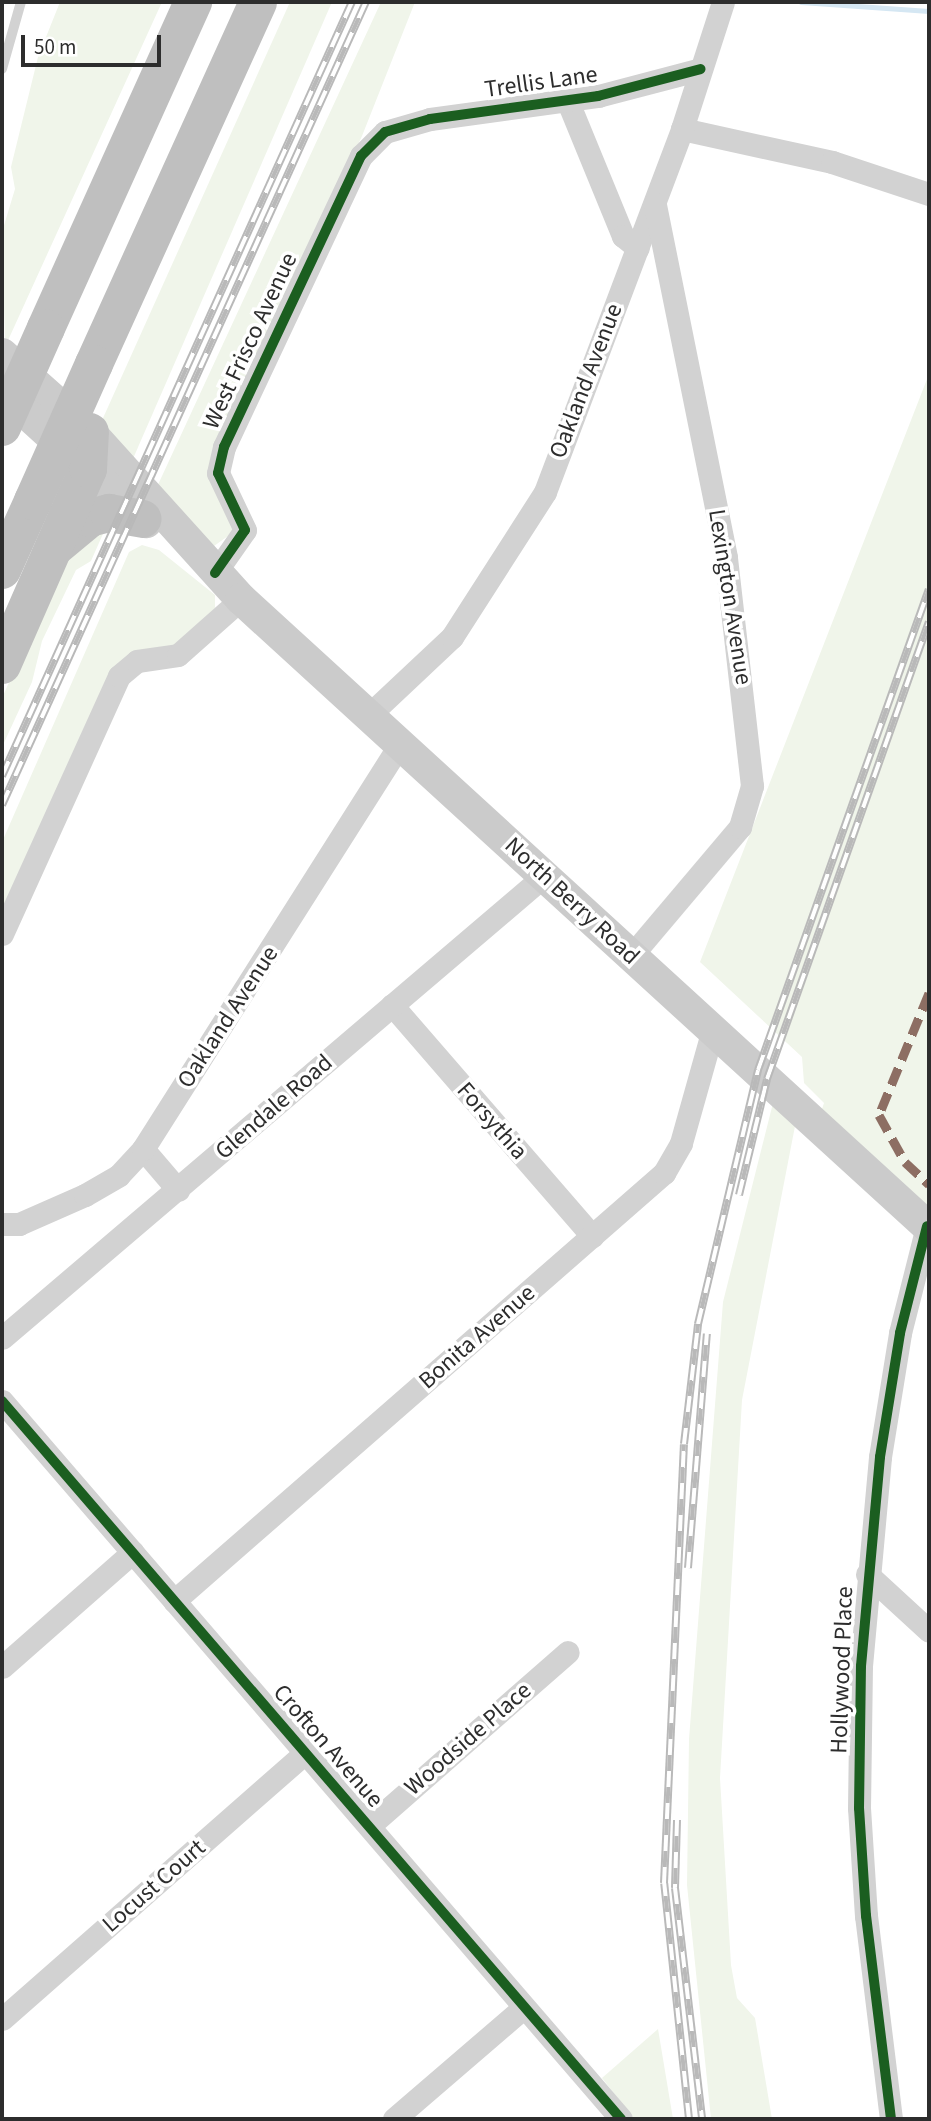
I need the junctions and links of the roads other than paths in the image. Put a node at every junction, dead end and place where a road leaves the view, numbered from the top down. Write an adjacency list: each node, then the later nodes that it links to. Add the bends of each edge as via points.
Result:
1 (20, 2): 5 (lane)
2 (193, 2): 15 (highway, bridge)
3 (258, 2): 20 (highway, bridge)
4 (723, 2): 6 (street, Oakland Avenue)
5 (2, 69)
6 (701, 69): 7 (street, Trellis Lane); 8 (street, Oakland Avenue)
7 (568, 102): 9 (street, Trellis Lane, via 430,119); 12 (street, Trellis Lane, via 623,236)
8 (682, 129): 10 (street, via 832,162); 11 (street, Oakland Avenue)
9 (385, 132): 21 (street, West Frisco Avenue, via 361,156 342,190 224,447 218,472 244,530)
10 (929, 194)
11 (655, 201): 12 (street, Oakland Avenue); 28 (street, Lexington Avenue, via 726,557 752,786 740,827)
12 (638, 248): 24 (street, Oakland Avenue, via 545,492 515,545 452,637)
13 (2, 354): 16 (main road, North Berry Road)
14 (2, 391): 17 (main road, North Berry Road)
15 (2, 427)
16 (90, 432): 17 (highway); 21 (main road, North Berry Road)
17 (88, 470): 18 (main road, North Berry Road); 19 (highway)
18 (142, 519): 19 (highway, via 109,513 90,518); 21 (main road, North Berry Road)
19 (53, 548): 23 (highway)
20 (2, 570)
21 (215, 573): 22 (main road, North Berry Road)
22 (241, 599): 24 (main road, North Berry Road); 27 (street, via 178,655 137,661 118,676)
23 (2, 665)
24 (369, 715): 25 (main road, North Berry Road)
25 (399, 746): 26 (main road, North Berry Road); 31 (street, Oakland Avenue)
26 (545, 875): 28 (main road, North Berry Road); 29 (street, Glendale Road)
27 (2, 934)
28 (631, 956): 30 (main road, North Berry Road)
29 (392, 1005): 32 (street, Glendale Road); 35 (street, Forsythia)
30 (713, 1029): 34 (main road, North Berry Road); 35 (street, Bonita Avenue, via 675,1157)
31 (143, 1149): 32 (street); 33 (street, Oakland Avenue, via 119,1175 85,1195 19,1224)
32 (178, 1190): 36 (street, Glendale Road)
33 (2, 1224)
34 (928, 1227): 39 (street, Hollywood Place, via 900,1333)
35 (592, 1236): 40 (street, Bonita Avenue)
36 (2, 1338)
37 (2, 1401): 38 (street, Crofton Avenue)
38 (133, 1552): 40 (street, Crofton Avenue); 43 (street)
39 (867, 1574): 41 (street); 50 (street, Hollywood Place, via 859,1808)
40 (174, 1601): 44 (street, Crofton Avenue)
41 (929, 1631)
42 (568, 1652): 45 (street, Woodside Place)
43 (2, 1667)
44 (305, 1753): 45 (street, Crofton Avenue); 47 (street, Locust Court)
45 (369, 1826): 46 (street, Crofton Avenue)
46 (523, 2008): 48 (street); 49 (street, Crofton Avenue)
47 (2, 2019)
48 (394, 2119)
49 (621, 2119)
50 (891, 2119)

